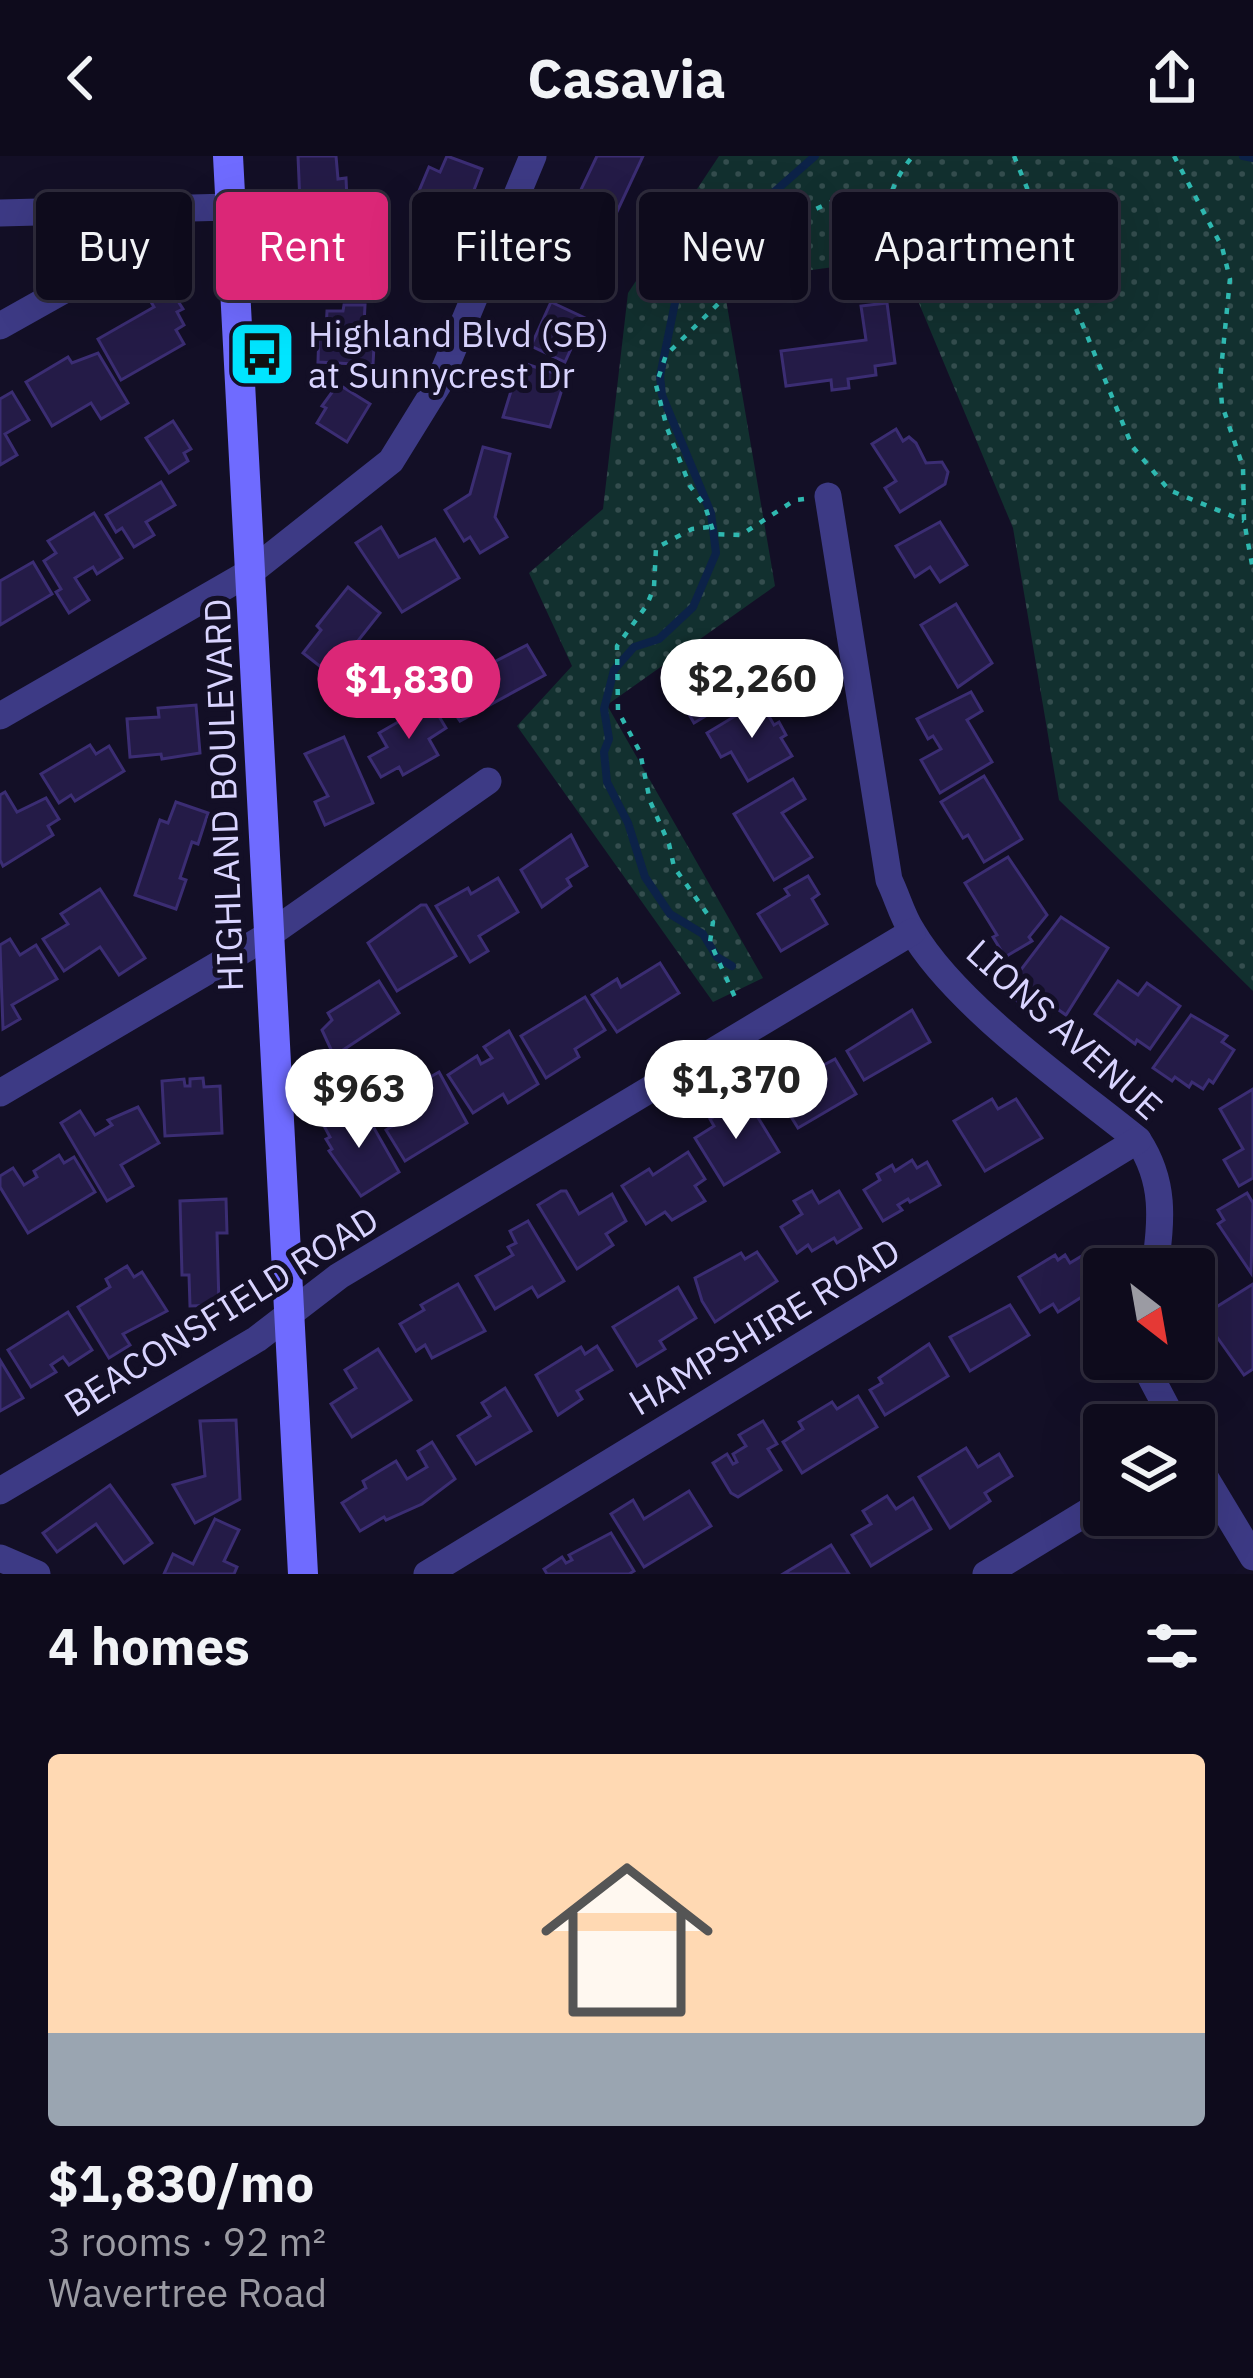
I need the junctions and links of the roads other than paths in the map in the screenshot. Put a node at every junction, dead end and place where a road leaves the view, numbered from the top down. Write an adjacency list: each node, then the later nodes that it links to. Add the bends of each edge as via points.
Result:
1 (228, 156): 3 (street, HIGHLAND BOULEVARD)
2 (533, 156): 10 (street, via 438,385 391,461)
3 (229, 192)
4 (36, 212): 5 (street)
5 (0, 213)
6 (46, 300): 8 (street)
7 (236, 300): 10 (street, HIGHLAND BOULEVARD)
8 (0, 326)
9 (828, 496): 13 (street, LIONS AVENUE, via 889,880)
10 (253, 571): 11 (street); 14 (street, HIGHLAND BOULEVARD)
11 (0, 716)
12 (488, 781): 14 (street)
13 (912, 932): 16 (street, LIONS AVENUE, via 997,1025); 18 (street, BEACONSFIELD ROAD, via 338,1276)
14 (267, 936): 15 (street); 18 (street, HIGHLAND BOULEVARD)
15 (0, 1093)
16 (1138, 1140): 17 (street, LIONS AVENUE, via 1154,1164 1162,1204); 26 (street, HAMPSHIRE ROAD)
17 (1157, 1248)
18 (290, 1314): 19 (street, BEACONSFIELD ROAD); 25 (street, HIGHLAND BOULEVARD)
19 (0, 1491)
20 (1215, 1494): 22 (street)
21 (1083, 1515): 27 (street)
22 (1253, 1557)
23 (0, 1558): 24 (street)
24 (37, 1574)
25 (303, 1574)
26 (427, 1574)
27 (986, 1574)

